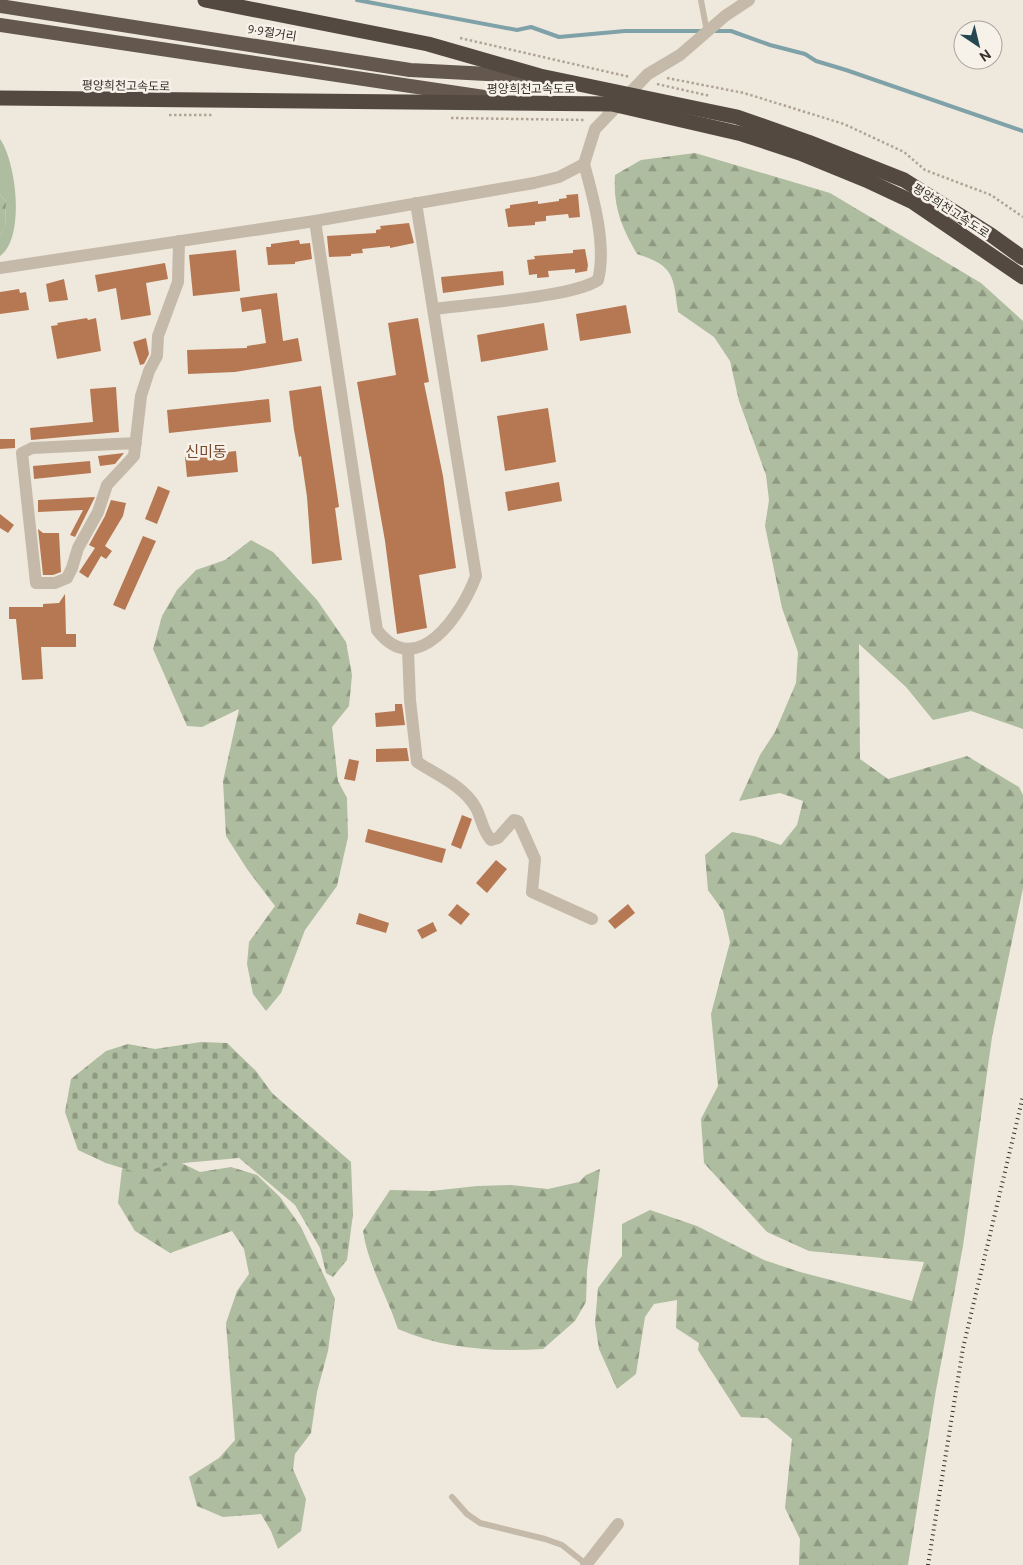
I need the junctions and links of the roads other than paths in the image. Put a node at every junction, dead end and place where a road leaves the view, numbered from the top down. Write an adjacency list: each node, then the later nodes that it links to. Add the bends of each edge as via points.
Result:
1 (205, 0): 7 (highway, 평양희천고속도로, via 428,44)
2 (701, 0): 6 (lane)
3 (749, 0): 6 (street)
4 (0, 6): 7 (highway, 9·9절거리, via 410,70)
5 (0, 25): 10 (highway)
6 (707, 32): 8 (street, via 680,55 648,74)
7 (540, 76): 8 (highway, 평양희천고속도로)
8 (629, 94): 11 (street); 16 (highway, 평양희천고속도로, via 736,118 904,180)
9 (0, 98): 10 (highway, 평양희천고속도로)
10 (530, 104): 11 (highway, 평양희천고속도로)
11 (617, 106): 12 (street, via 595,129); 18 (highway, 평양희천고속도로, via 742,134 866,180 913,202)
12 (584, 164): 13 (street, via 560,176 534,183); 19 (street, via 601,250 598,280 590,286 568,291)
13 (416, 203): 14 (street); 19 (street)
14 (315, 221): 15 (street); 21 (street, via 377,630 386,643)
15 (179, 241): 17 (street); 20 (street, via 178,282 158,336 157,356 141,396)
16 (1023, 258)
17 (0, 268)
18 (1023, 277)
19 (434, 308): 21 (street, via 476,576 471,590 445,630)
20 (136, 443): 20 (street, via 32,448 22,453 36,583 55,583 67,578 107,485 130,462)
21 (408, 650): 22 (street, via 417,762 469,798 491,840 498,838 514,820 518,821 535,859 532,892)
22 (592, 919)
23 (452, 1497): 25 (lane, via 467,1514 480,1522 545,1539 562,1546)
24 (618, 1524): 25 (street)
25 (586, 1565)

